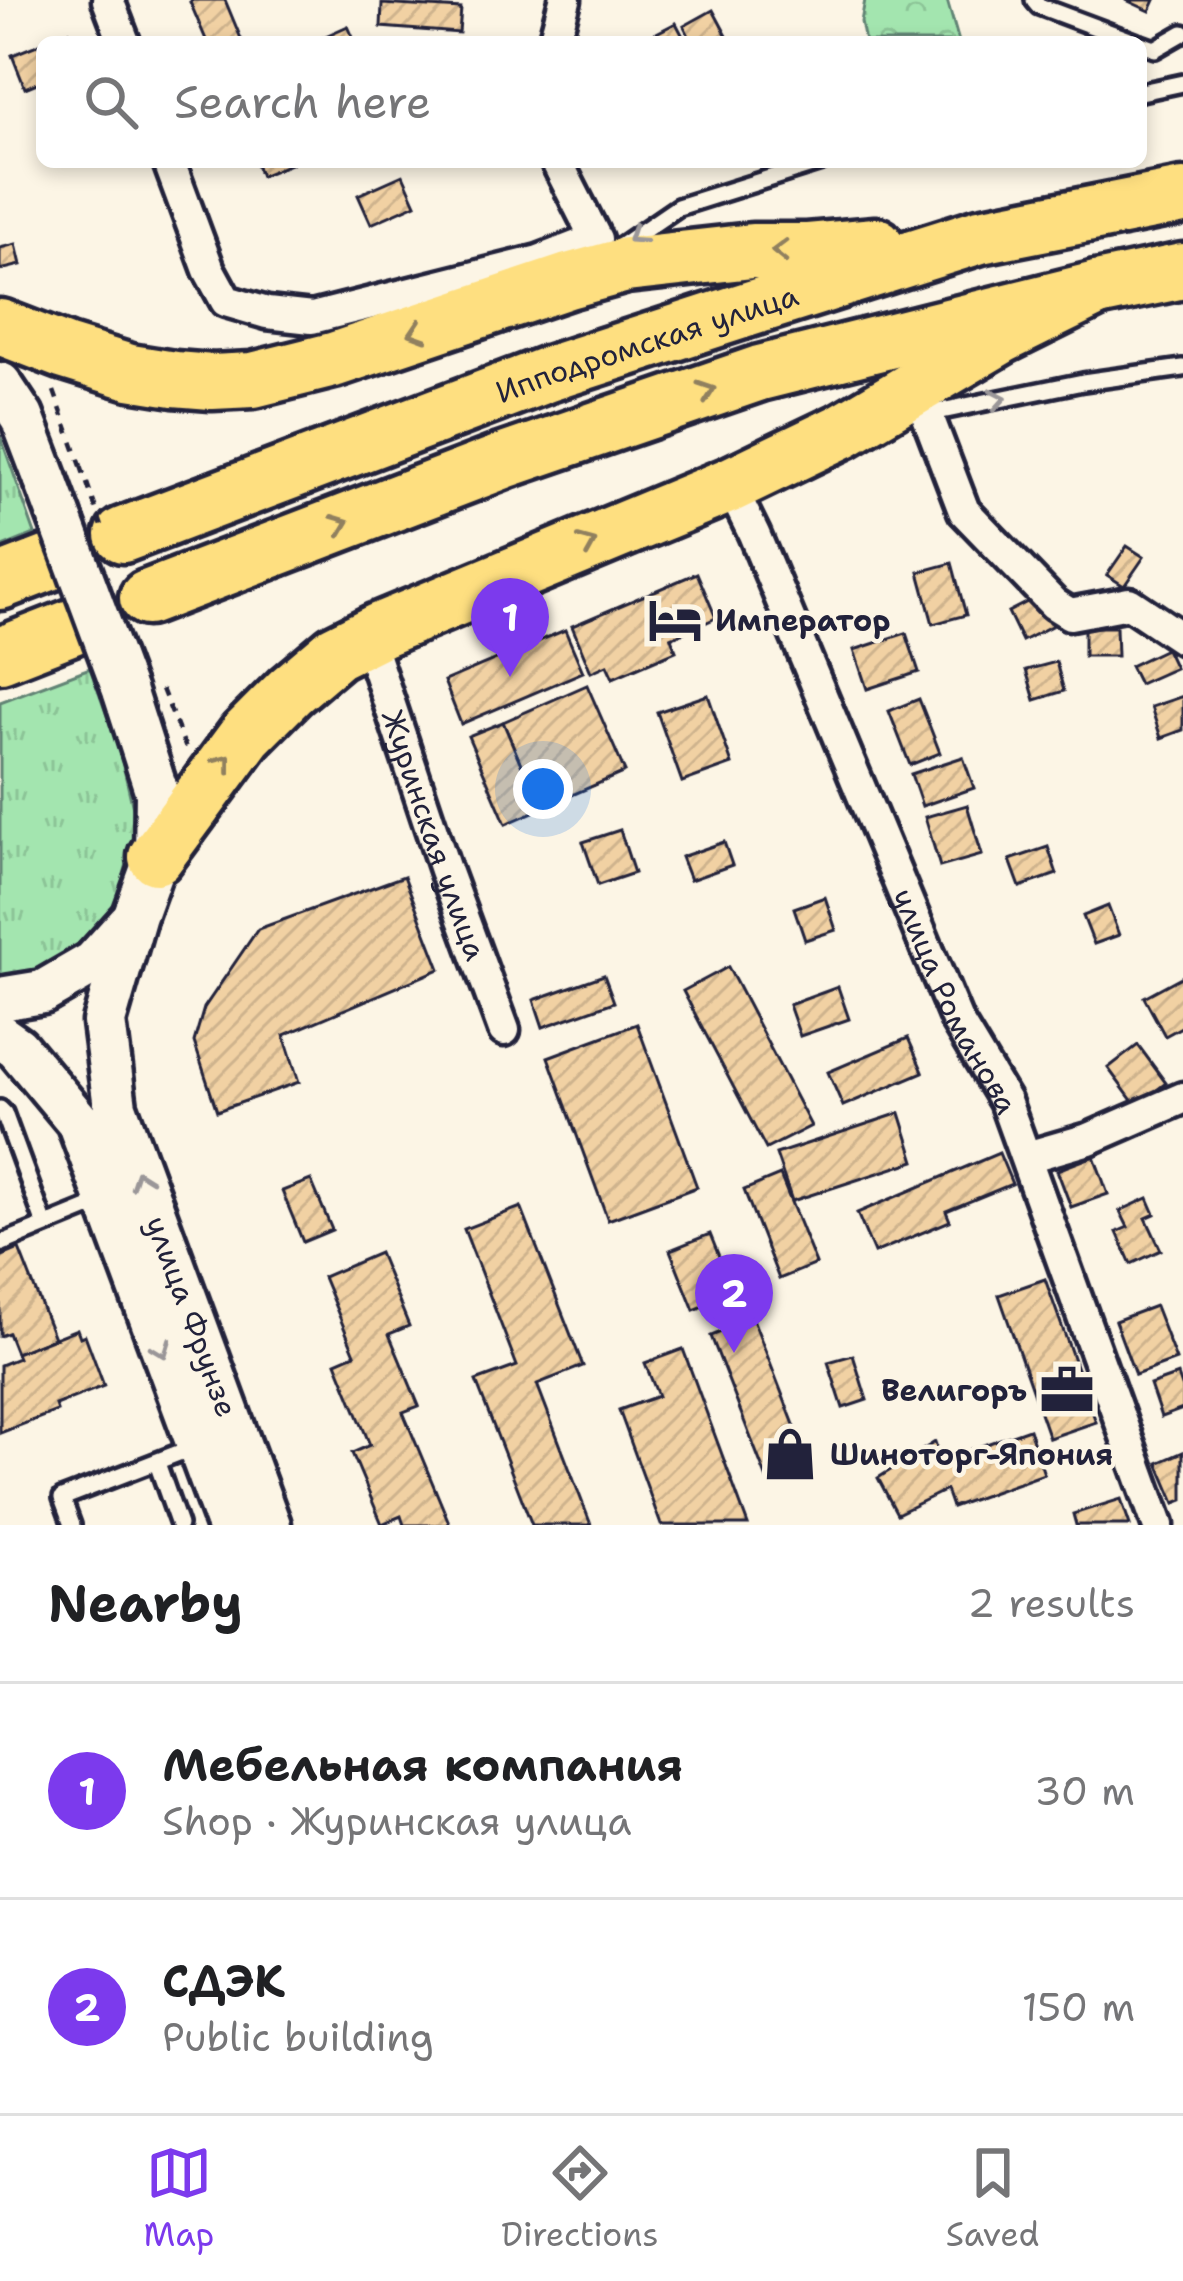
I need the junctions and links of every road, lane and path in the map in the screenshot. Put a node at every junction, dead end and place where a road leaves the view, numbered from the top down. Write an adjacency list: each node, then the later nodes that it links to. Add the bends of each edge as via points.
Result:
1 (108, 0): 5 (street)
2 (566, 0): 6 (street)
3 (1034, 0): 7 (lane)
4 (1183, 33): 8 (lane)
5 (122, 36)
6 (556, 36)
7 (1119, 36)
8 (1147, 47)
9 (1183, 83): 10 (lane)
10 (1147, 91)
11 (171, 168): 16 (street, via 226,301 267,314 312,318 538,260)
12 (559, 168): 16 (street)
13 (802, 168): 16 (lane, one-way to 16, via 678,207)
14 (1183, 196): 15 (highway, Ипподромская улица)
15 (980, 236): 16 (highway, one-way to 16, via 626,265); 24 (highway, Ипподромская улица, via 548,374)
16 (582, 260): 19 (highway, one-way to 19, via 333,360 253,380 130,372)
17 (1173, 273): 18 (highway, Ипподромская улица)
18 (1097, 289): 23 (highway, via 1002,336 864,427); 27 (highway, Ипподромская улица, one-way to 18, via 760,373)
19 (0, 327)
20 (1183, 368): 22 (lane, one-way to 20)
21 (0, 384): 32 (main road, bridge, via 22,417 124,690 157,793)
22 (916, 416): 30 (street, via 964,511 1054,604 1070,614 1129,603)
23 (730, 484): 29 (highway, one-way to 23); 40 (street, улица Романова, via 957,1021 1005,1101)
24 (123, 535)
25 (52, 562): 26 (highway)
26 (0, 581)
27 (147, 598)
28 (77, 626): 31 (highway)
29 (367, 636): 32 (highway, one-way to 29, via 246,735 336,652); 35 (street, Журинская улица)
30 (1183, 639)
31 (0, 655)
32 (156, 857): 33 (main road)
33 (135, 915): 34 (main road, via 92,963 43,992); 39 (main road, via 104,1022)
34 (0, 999)
35 (504, 1030)
36 (0, 1036): 39 (main road)
37 (1183, 1098): 40 (street)
38 (0, 1109): 42 (lane)
39 (96, 1114): 41 (main road, улица Фрунзе); 49 (main road, улица Фрунзе, one-way to 39)
40 (1027, 1157): 50 (street, улица Романова)
41 (107, 1200): 42 (lane); 44 (main road, улица Фрунзе, one-way to 44)
42 (45, 1225): 43 (lane)
43 (0, 1244)
44 (198, 1445): 45 (lane); 48 (main road, улица Фрунзе)
45 (157, 1463): 46 (lane, via 62,1498); 47 (lane)
46 (72, 1525)
47 (179, 1525)
48 (228, 1525)
49 (269, 1525)
50 (1158, 1525)

